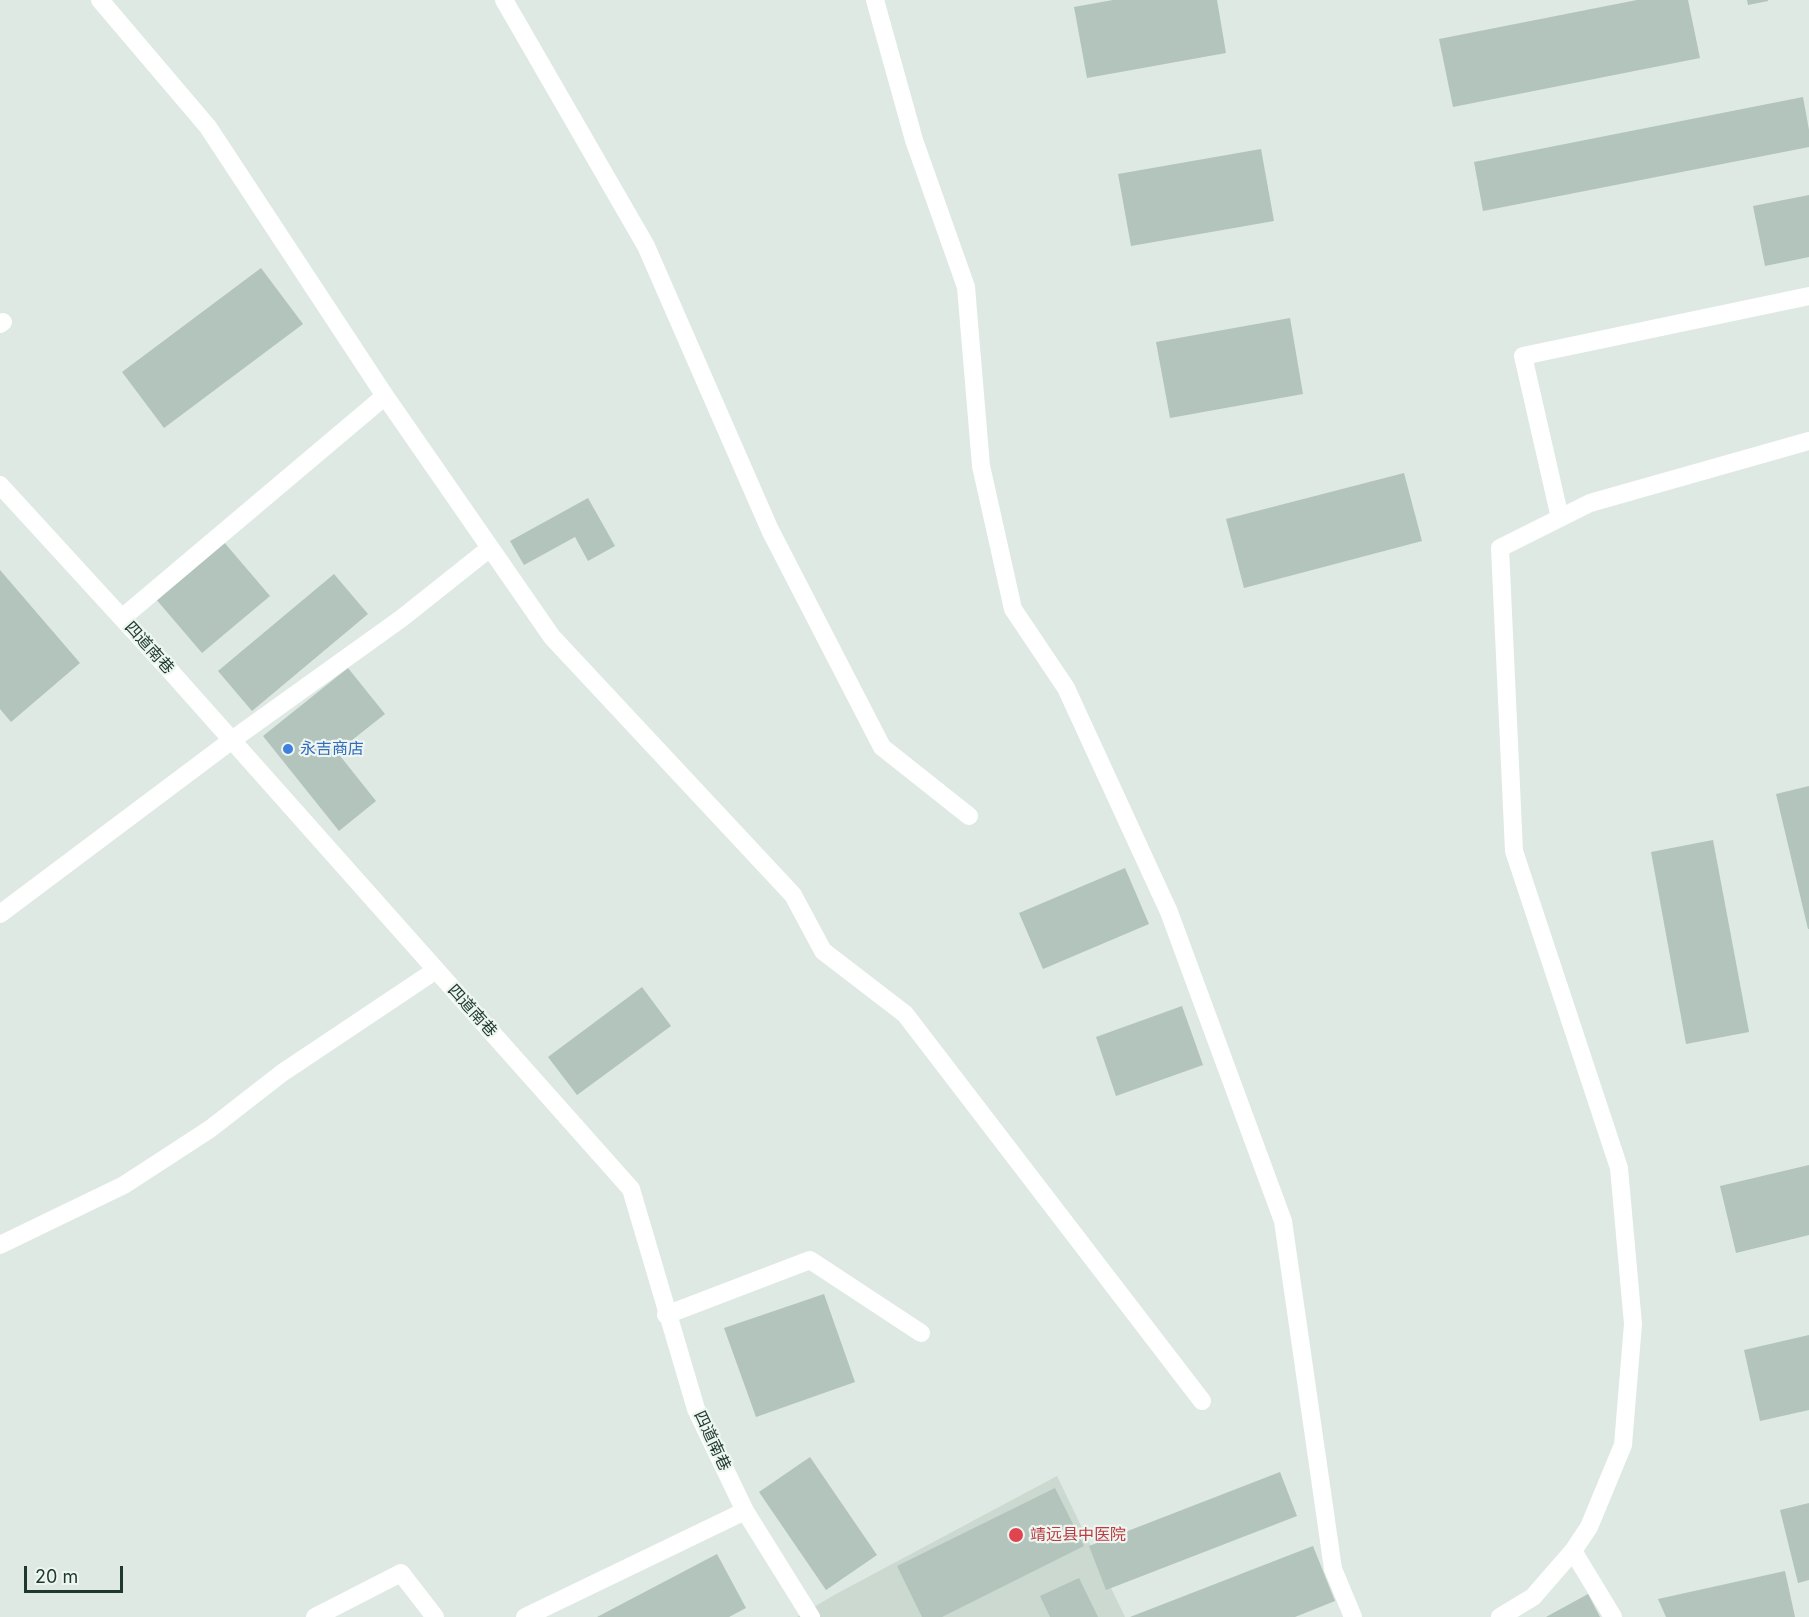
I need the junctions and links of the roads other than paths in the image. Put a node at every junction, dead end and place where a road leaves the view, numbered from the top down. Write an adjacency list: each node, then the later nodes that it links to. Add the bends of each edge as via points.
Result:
1 (100, 0): 5 (street, via 208,127)
2 (504, 0): 12 (street, via 646,246 770,530 882,747)
3 (875, 0): 25 (street, via 914,140 966,287 981,466 1013,609 1066,688 1169,912 1283,1221 1333,1569)
4 (1809, 296): 8 (street, via 1523,356)
5 (385, 396): 9 (street); 10 (street)
6 (1809, 441): 8 (street, via 1590,503)
7 (0, 485): 10 (street, 四道南巷)
8 (1560, 518): 20 (street, via 1500,548 1514,851 1619,1168 1633,1324 1623,1445 1589,1527)
9 (490, 548): 11 (street, via 402,618); 18 (street, via 552,637 793,895 823,951 905,1014)
10 (122, 618): 11 (street, 四道南巷)
11 (232, 740): 13 (street); 14 (street, 四道南巷)
12 (969, 816)
13 (0, 914)
14 (436, 970): 15 (street, via 124,1185); 16 (street, 四道南巷, via 631,1189)
15 (0, 1245)
16 (666, 1315): 17 (street, via 810,1260); 19 (street, 四道南巷, via 696,1409)
17 (921, 1333)
18 (1202, 1401)
19 (745, 1511): 23 (street); 24 (street, 四道南巷)
20 (1573, 1551): 26 (street, via 1533,1597); 27 (street)
21 (315, 1617): 22 (street, via 401,1573)
22 (435, 1617)
23 (525, 1617)
24 (812, 1617)
25 (1353, 1617)
26 (1500, 1617)
27 (1612, 1617)

